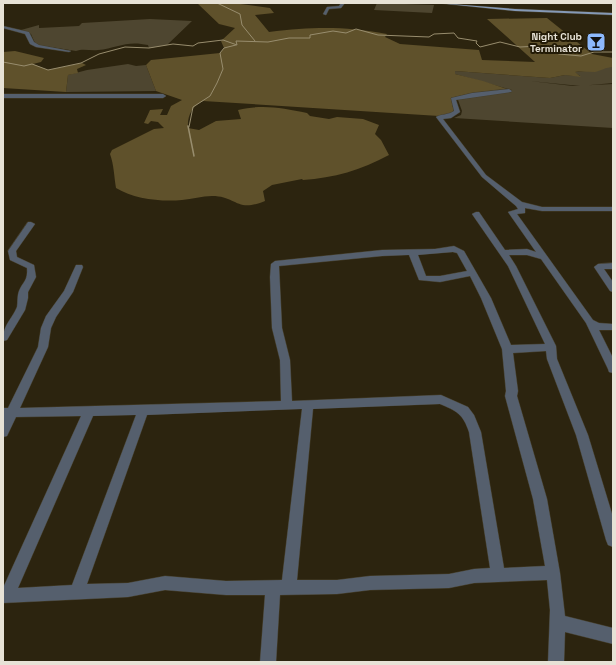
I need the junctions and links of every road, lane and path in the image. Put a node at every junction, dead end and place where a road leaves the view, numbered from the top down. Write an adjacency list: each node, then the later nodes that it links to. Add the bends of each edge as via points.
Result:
1 (343, 3): 3 (street, via 328,8)
2 (439, 3): 4 (main road, via 530,11)
3 (325, 14)
4 (613, 14)
5 (3, 28): 6 (street, via 27,33 38,46)
6 (69, 51)
7 (509, 91): 10 (street, via 454,99 457,112 439,117 493,186)
8 (3, 96): 9 (street)
9 (163, 96)
10 (521, 208): 11 (street); 16 (street, via 512,212)
11 (613, 209)
12 (476, 214): 15 (street)
13 (31, 224): 23 (street, via 12,251 13,258 31,267 32,277 23,292 20,310)
14 (413, 253): 19 (street, via 460,251); 19 (street, via 422,278); 27 (street, via 369,254 275,264 277,328 285,360)
15 (503, 253): 16 (street, via 527,252); 24 (street)
16 (544, 257): 21 (street)
17 (613, 266): 20 (street, via 598,267)
18 (78, 267): 31 (street, via 68,292 51,316 43,347)
19 (472, 273): 25 (street, via 486,298)
20 (613, 289)
21 (590, 322): 22 (street, via 597,326); 26 (street)
22 (613, 327)
23 (3, 337)
24 (552, 346): 25 (street); 33 (street, via 552,359 582,435)
25 (507, 349): 34 (street, via 512,403 516,408 540,499)
26 (613, 369)
27 (287, 405): 28 (street); 29 (street)
28 (308, 405): 35 (street, via 441,399 461,407 470,416 475,432); 37 (street)
29 (143, 411): 30 (street); 38 (street)
30 (89, 412): 31 (street); 39 (street)
31 (8, 413): 32 (street)
32 (3, 432)
33 (613, 540)
34 (553, 573): 35 (street); 40 (street)
35 (498, 575): 37 (street, via 449,581)
36 (273, 587): 37 (street); 38 (street, via 226,588 165,583 128,590); 42 (street)
37 (289, 587)
38 (77, 592): 39 (street)
39 (5, 596)
40 (558, 622): 41 (street); 43 (street)
41 (613, 636)
42 (268, 662)
43 (556, 662)

